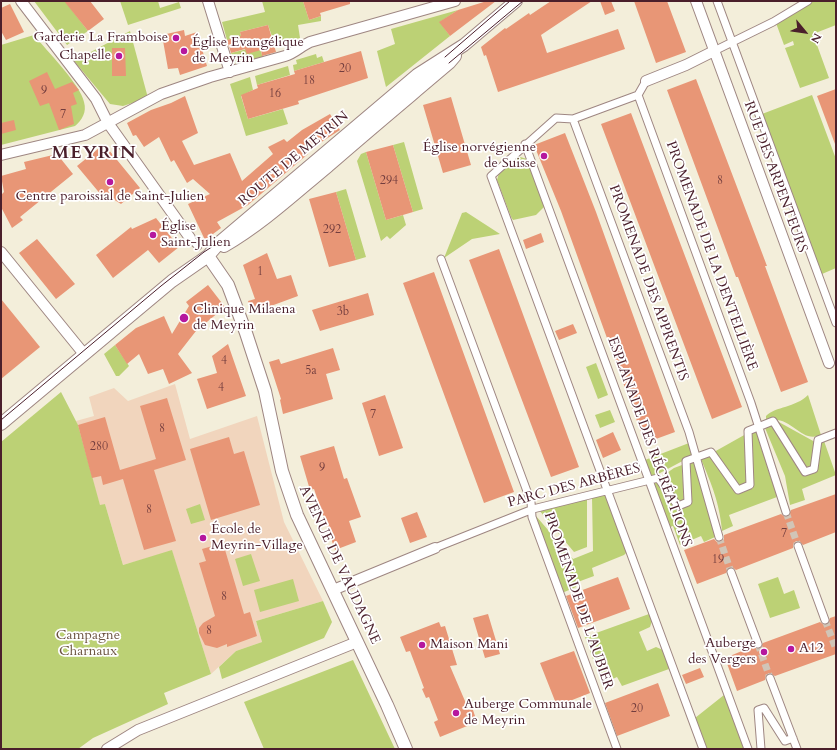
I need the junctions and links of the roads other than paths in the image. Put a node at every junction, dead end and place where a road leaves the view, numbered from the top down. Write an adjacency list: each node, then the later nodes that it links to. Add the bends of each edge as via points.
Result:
1 (21, 1): 15 (street, via 96,100)
2 (208, 1): 11 (street)
3 (696, 1): 10 (street, RUE DES ARPENTEURS)
4 (717, 1): 8 (street, RUE DES ARPENTEURS)
5 (808, 1): 8 (street)
6 (453, 2): 11 (street, via 310,42 299,47 294,53)
7 (510, 3): 9 (street, ROUTE DE MEYRIN)
8 (732, 43): 10 (street); 23 (street, RUE DES ARPENTEURS)
9 (464, 45): 21 (street, ROUTE DE MEYRIN, via 417,75 221,241); 21 (street, ROUTE DE MEYRIN, via 449,63 251,230)
10 (714, 51): 12 (street); 25 (street, RUE DES ARPENTEURS)
11 (230, 72): 15 (street, via 161,94)
12 (646, 81): 13 (street)
13 (638, 95): 14 (street); 27 (street, PROMENADE DE LA DENTELLIÈRE)
14 (573, 119): 16 (street, via 556,118); 29 (street, PROMENADE DES APPRENTIS, via 689,432)
15 (108, 123): 17 (street, via 85,135); 18 (street)
16 (525, 144): 30 (street, ESPLANADE DES RÉCRÉATIONS); 31 (street, via 491,176)
17 (1, 155)
18 (190, 238): 19 (street)
19 (198, 246)
20 (1, 252): 24 (street)
21 (208, 256): 24 (street, ROUTE DE MEYRIN, via 172,281); 38 (street, AVENUE DE VAUDAGNE, via 221,273 234,298 265,391 288,494)
22 (441, 259): 32 (street, PROMENADE DE L'AUBIER)
23 (836, 323)
24 (84, 354): 26 (street, ROUTE DE MEYRIN)
25 (829, 363)
26 (1, 424)
27 (758, 427): 28 (street, via 773,421 805,472 814,469 818,440); 29 (street, via 748,431 750,485 738,490 711,452); 33 (street, PROMENADE DE LA DENTELLIÈRE)
28 (836, 433)
29 (695, 458): 30 (street, PARC DES ARBÈRES, via 686,461 688,502 678,506 658,478); 34 (street, PROMENADE DES APPRENTIS)
30 (649, 480): 31 (street, PARC DES ARBÈRES); 48 (street, ESPLANADE DES RÉCRÉATIONS)
31 (607, 490): 32 (street, PARC DES ARBÈRES); 47 (street)
32 (533, 509): 36 (street, PARC DES ARBÈRES); 46 (street, PROMENADE DE L'AUBIER, via 532,517)
33 (786, 512)
34 (719, 537)
35 (798, 546): 39 (street)
36 (435, 548): 38 (street, PARC DES ARBÈRES)
37 (731, 572): 41 (street)
38 (333, 590): 40 (street, AVENUE DE VAUDAGNE)
39 (825, 620)
40 (357, 642): 44 (street, via 138,730); 45 (street, AVENUE DE VAUDAGNE)
41 (758, 644)
42 (770, 678): 43 (street)
43 (793, 738): 49 (street, via 785,741 764,708 758,710); 50 (street)
44 (107, 749)
45 (406, 749)
46 (617, 749)
47 (703, 749)
48 (748, 749)
49 (761, 749)
50 (797, 749)

